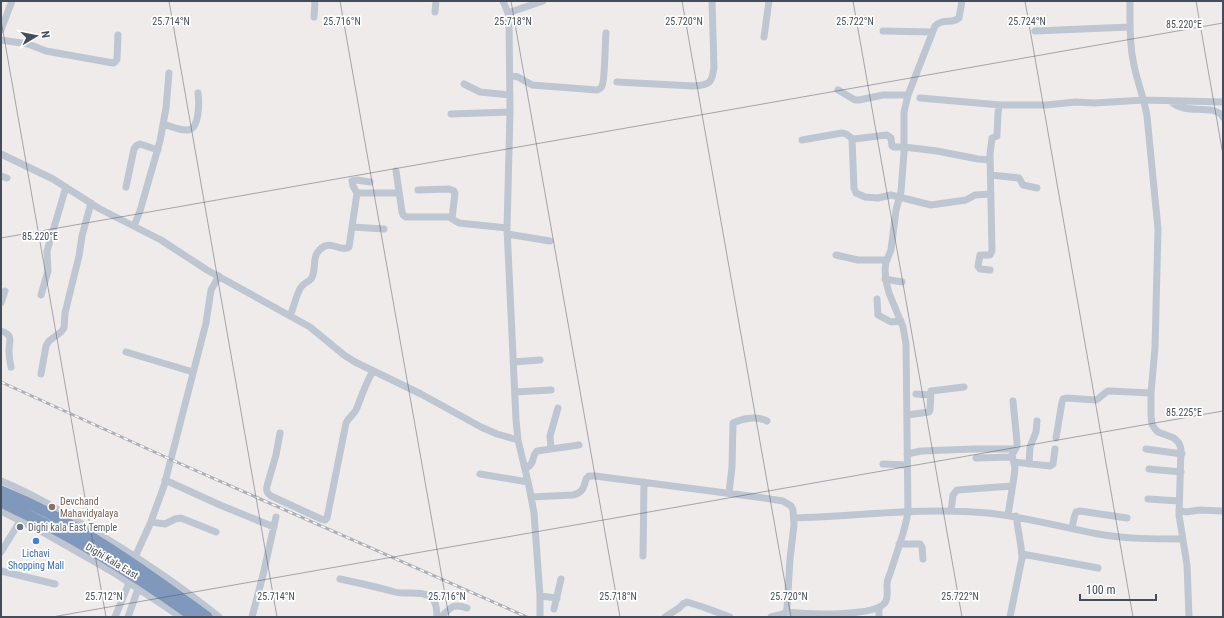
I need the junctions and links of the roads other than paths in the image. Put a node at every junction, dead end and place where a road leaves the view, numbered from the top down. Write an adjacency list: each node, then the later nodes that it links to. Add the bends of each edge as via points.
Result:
1 (12, 1): 14 (street)
2 (315, 1): 12 (street)
3 (436, 1): 10 (street)
4 (503, 1): 11 (street)
5 (543, 1): 11 (street)
6 (712, 1): 24 (street, via 714,67 710,82 693,86)
7 (769, 1): 20 (street)
8 (962, 1): 17 (street, via 959,18 956,21 942,21)
9 (1130, 1): 13 (street)
10 (435, 12)
11 (508, 13): 23 (street)
12 (314, 17)
13 (1130, 27): 16 (street); 31 (street, via 1133,60)
14 (1, 30)
15 (883, 31): 17 (street)
16 (1035, 31)
17 (932, 32): 28 (street)
18 (606, 33): 23 (street, via 600,89 532,85)
19 (118, 35): 21 (street, via 117,58 113,63)
20 (764, 37)
21 (1, 40)
22 (169, 73): 38 (street)
23 (510, 74): 29 (street)
24 (617, 82)
25 (464, 84): 29 (street, via 480,92)
26 (838, 90): 28 (street, via 854,100 882,95)
27 (198, 93): 38 (street, via 198,113 191,129 185,130)
28 (908, 95): 41 (street, via 904,112)
29 (510, 96): 35 (street)
30 (920, 98): 34 (street)
31 (1144, 100): 32 (street); 34 (street); 86 (street, via 1158,229 1155,348)
32 (1170, 101): 33 (street); 37 (street, via 1184,108 1217,112)
33 (1223, 102)
34 (999, 105): 44 (street, via 997,136 992,138)
35 (510, 112): 36 (street); 61 (street)
36 (451, 114)
37 (1223, 117)
38 (163, 124): 42 (street)
39 (852, 139): 40 (street, via 842,133); 41 (street, via 886,135 891,138 893,147); 55 (street, via 853,184 856,193 865,197)
40 (802, 140)
41 (904, 147): 44 (street); 55 (street)
42 (158, 150): 49 (street, via 140,144 136,146); 58 (street)
43 (1, 154): 48 (street)
44 (990, 160): 46 (street)
45 (396, 171): 53 (street)
46 (991, 175): 50 (street, via 1019,178 1023,185); 54 (street)
47 (370, 182): 52 (street, via 352,182)
48 (66, 186): 56 (street); 70 (street, via 47,250 48,265)
49 (126, 187)
50 (1037, 188)
51 (418, 190): 57 (street, via 454,191)
52 (357, 193): 53 (street); 59 (street)
53 (399, 193): 57 (street, via 402,212 406,217)
54 (991, 194): 55 (street, via 931,204); 65 (street, via 992,250 990,255 980,255 978,266 980,269)
55 (899, 197): 64 (street)
56 (91, 203): 58 (street); 82 (street, via 64,328 46,346)
57 (452, 218): 61 (street, via 459,223)
58 (134, 226): 66 (street)
59 (352, 227): 60 (street); 73 (street, via 349,247 346,249 328,245 319,251 311,278 301,287)
60 (384, 229)
61 (507, 231): 62 (street); 78 (street)
62 (550, 241)
63 (836, 254): 64 (street, via 858,260)
64 (886, 260): 67 (street)
65 (990, 270)
66 (219, 276): 73 (street); 81 (street, via 211,290 206,323)
67 (885, 279): 68 (street); 74 (street)
68 (902, 282)
69 (5, 291): 72 (street)
70 (41, 295)
71 (877, 299): 74 (street, via 878,314 891,322)
72 (1, 303)
73 (290, 316): 80 (street, via 310,327 344,355)
74 (901, 321): 91 (street, via 906,344)
75 (1, 331): 79 (street, via 10,337)
76 (126, 352): 81 (street)
77 (540, 360): 78 (street)
78 (513, 362): 85 (street)
79 (11, 367)
80 (373, 371): 94 (street, via 356,410 346,423 327,518 324,520 267,493); 96 (street, via 481,427)
81 (193, 372): 113 (street)
82 (41, 374)
83 (964, 387): 88 (street, via 933,390)
84 (551, 390): 85 (street)
85 (514, 392): 96 (street)
86 (1151, 392): 95 (street, via 1109,391 1096,400 1063,399); 103 (street, via 1152,424 1158,432 1174,438 1179,443)
87 (916, 394): 88 (street)
88 (930, 395): 91 (street, via 929,412)
89 (1013, 401): 100 (street, via 1017,442)
90 (558, 408): 98 (street, via 550,436)
91 (907, 415): 102 (street)
92 (767, 421): 119 (street, via 757,418 733,423)
93 (1037, 421): 107 (street, via 1030,447)
94 (280, 433)
95 (1056, 438)
96 (518, 440): 109 (street)
97 (579, 445): 98 (street)
98 (551, 449): 109 (street, via 537,451 531,465)
99 (1146, 449): 103 (street)
100 (1014, 450): 102 (street, via 974,449); 105 (street)
101 (1056, 450): 107 (street, via 1052,466)
102 (907, 454): 108 (street)
103 (1182, 454): 111 (street)
104 (976, 458): 105 (street)
105 (1013, 460): 107 (street); 117 (street)
106 (883, 464): 108 (street)
107 (1029, 464)
108 (907, 465): 128 (street)
109 (525, 469): 115 (street)
110 (1149, 469): 111 (street)
111 (1181, 472): 122 (street)
112 (480, 474): 115 (street)
113 (165, 480): 134 (street); 135 (street)
114 (1, 481): 143 (street, via 49,504)
115 (528, 482): 120 (street)
116 (644, 482): 119 (street); 120 (street, via 589,476 578,494); 142 (street)
117 (1012, 486): 126 (street, via 957,490); 129 (street)
118 (1, 491): 151 (highway, via 35,506 110,550)
119 (729, 493): 131 (street, via 788,503 793,510)
120 (531, 498): 153 (street)
121 (1148, 499): 122 (street)
122 (1179, 501): 124 (street)
123 (1, 502): 151 (highway)
124 (1179, 510): 127 (street); 138 (street)
125 (1, 511): 133 (street, Dighi Kala East)
126 (951, 511): 128 (street); 129 (street)
127 (1223, 511)
128 (908, 512): 131 (street); 139 (street)
129 (1012, 516): 136 (street); 141 (street)
130 (276, 517): 135 (street)
131 (794, 518): 158 (street)
132 (1127, 518): 136 (street, via 1080,511 1076,512)
133 (20, 521): 140 (street); 149 (street, Dighi Kala East)
134 (151, 522): 137 (street, via 165,524 181,518); 143 (street)
135 (274, 527): 166 (street)
136 (1072, 528): 138 (street, via 1138,539)
137 (216, 532)
138 (1183, 539): 175 (street)
139 (900, 544): 144 (street, via 920,544); 156 (street, via 888,579 887,600)
140 (1, 552)
141 (1022, 554): 145 (street); 174 (street)
142 (643, 556)
143 (136, 557): 165 (street)
144 (923, 559)
145 (1098, 568)
146 (1, 571): 150 (street)
147 (340, 579): 167 (street, via 394,592 426,594 433,598)
148 (561, 580): 154 (street)
149 (129, 583): 152 (street, Dighi Kala East); 160 (street)
150 (55, 584)
151 (157, 585): 163 (highway); 164 (highway)
152 (138, 589): 161 (street); 162 (street, Dighi Kala East)
153 (540, 596): 154 (street); 169 (street)
154 (557, 598): 157 (street)
155 (467, 608): 168 (street, via 453,606)
156 (879, 608): 159 (street); 173 (street)
157 (554, 609)
158 (786, 612): 159 (street, via 835,616); 172 (street)
159 (868, 614)
160 (115, 617)
161 (128, 617)
162 (181, 617)
163 (194, 617)
164 (207, 617)
165 (219, 617)
166 (252, 617)
167 (438, 617)
168 (441, 617)
169 (540, 617)
170 (665, 617): 171 (street, via 687,602)
171 (730, 617)
172 (771, 617)
173 (879, 617)
174 (1010, 617)
175 (1189, 617)

